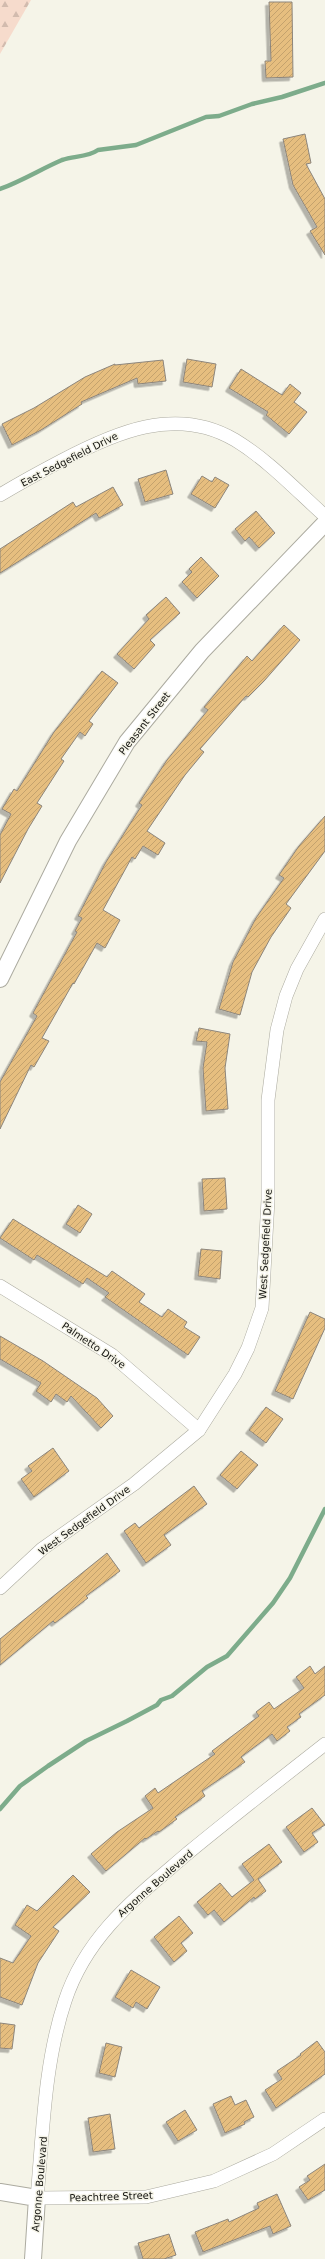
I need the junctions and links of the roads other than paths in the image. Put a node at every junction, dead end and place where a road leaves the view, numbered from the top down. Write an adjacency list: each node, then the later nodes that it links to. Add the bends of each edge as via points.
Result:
1 (0, 495): 2 (street, East Sedgefield Drive, via 118,433 159,424 181,424 202,427 235,440 258,456)
2 (325, 516)
3 (325, 523): 5 (street, Pleasant Street, via 202,651 127,742 68,841)
4 (325, 919): 7 (street, West Sedgefield Drive, via 297,970 286,996 277,1030 268,1100 268,1200 262,1308 248,1348 235,1374)
5 (0, 979)
6 (0, 1286): 7 (street, Palmetto Drive, via 112,1355)
7 (198, 1430): 8 (street, West Sedgefield Drive, via 134,1484 42,1549)
8 (0, 1588)
9 (325, 1744): 12 (street, Argonne Boulevard, via 131,1902 111,1921 93,1944 65,2001 58,2029 48,2078)
10 (325, 2119): 12 (street, Peachtree Street, via 273,2154 214,2181 146,2197)
11 (0, 2192): 12 (street, Peachtree Street)
12 (37, 2198): 13 (street, Argonne Boulevard)
13 (33, 2259)

